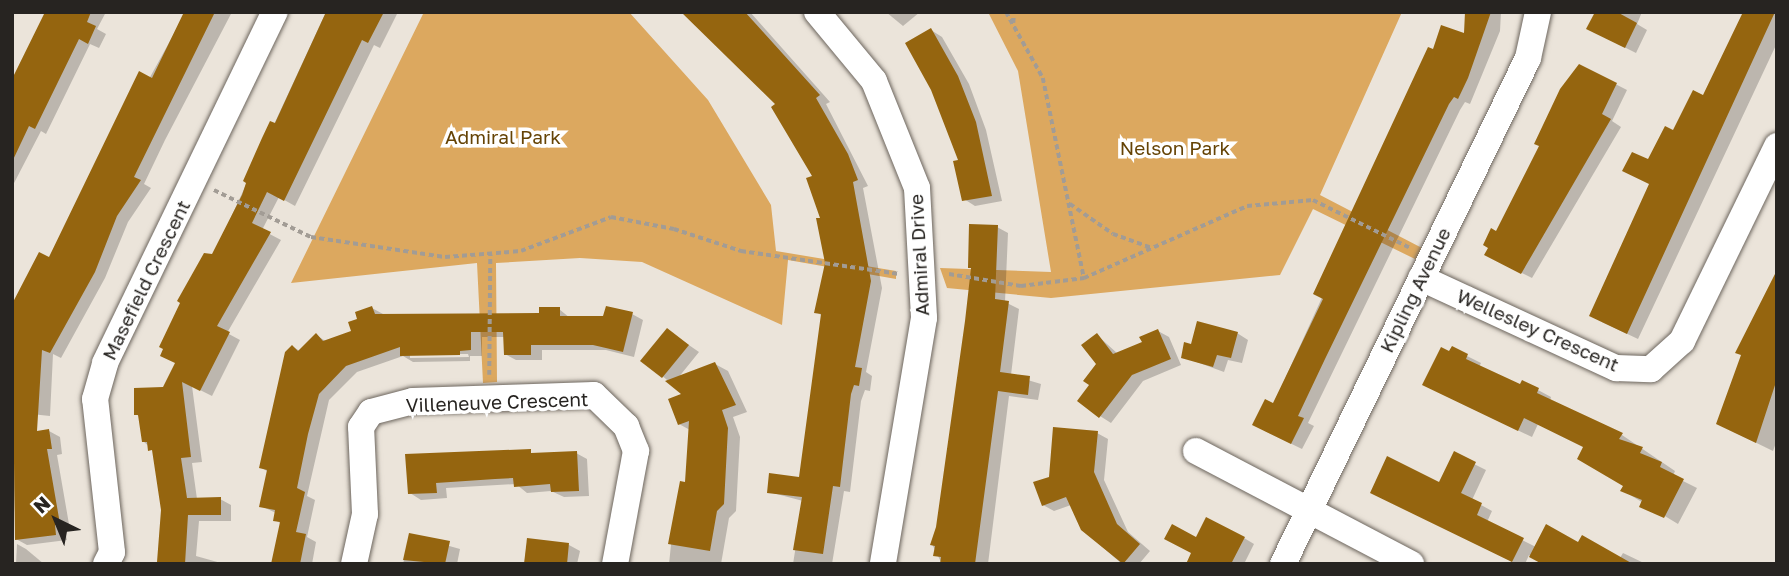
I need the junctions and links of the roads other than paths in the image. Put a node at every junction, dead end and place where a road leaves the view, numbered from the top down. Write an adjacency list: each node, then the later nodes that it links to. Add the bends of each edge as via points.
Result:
1 (275, 12): 8 (street, Masefield Crescent, via 105,363 95,399 113,552)
2 (817, 12): 11 (street, Admiral Drive, via 874,81 917,188 924,318)
3 (1538, 12): 5 (street, Kipling Avenue, via 1528,58)
4 (1777, 146): 5 (street, Wellesley Crescent, via 1682,341 1651,369 1616,368)
5 (1421, 278): 7 (street, Kipling Avenue)
6 (1196, 451): 7 (street)
7 (1307, 513): 12 (street, Kipling Avenue); 13 (street)
8 (106, 564)
9 (354, 564): 10 (street, Villeneuve Crescent, via 365,514 361,427 371,412 414,401 594,395 626,426 636,451)
10 (615, 564)
11 (883, 564)
12 (1283, 564)
13 (1412, 564)

